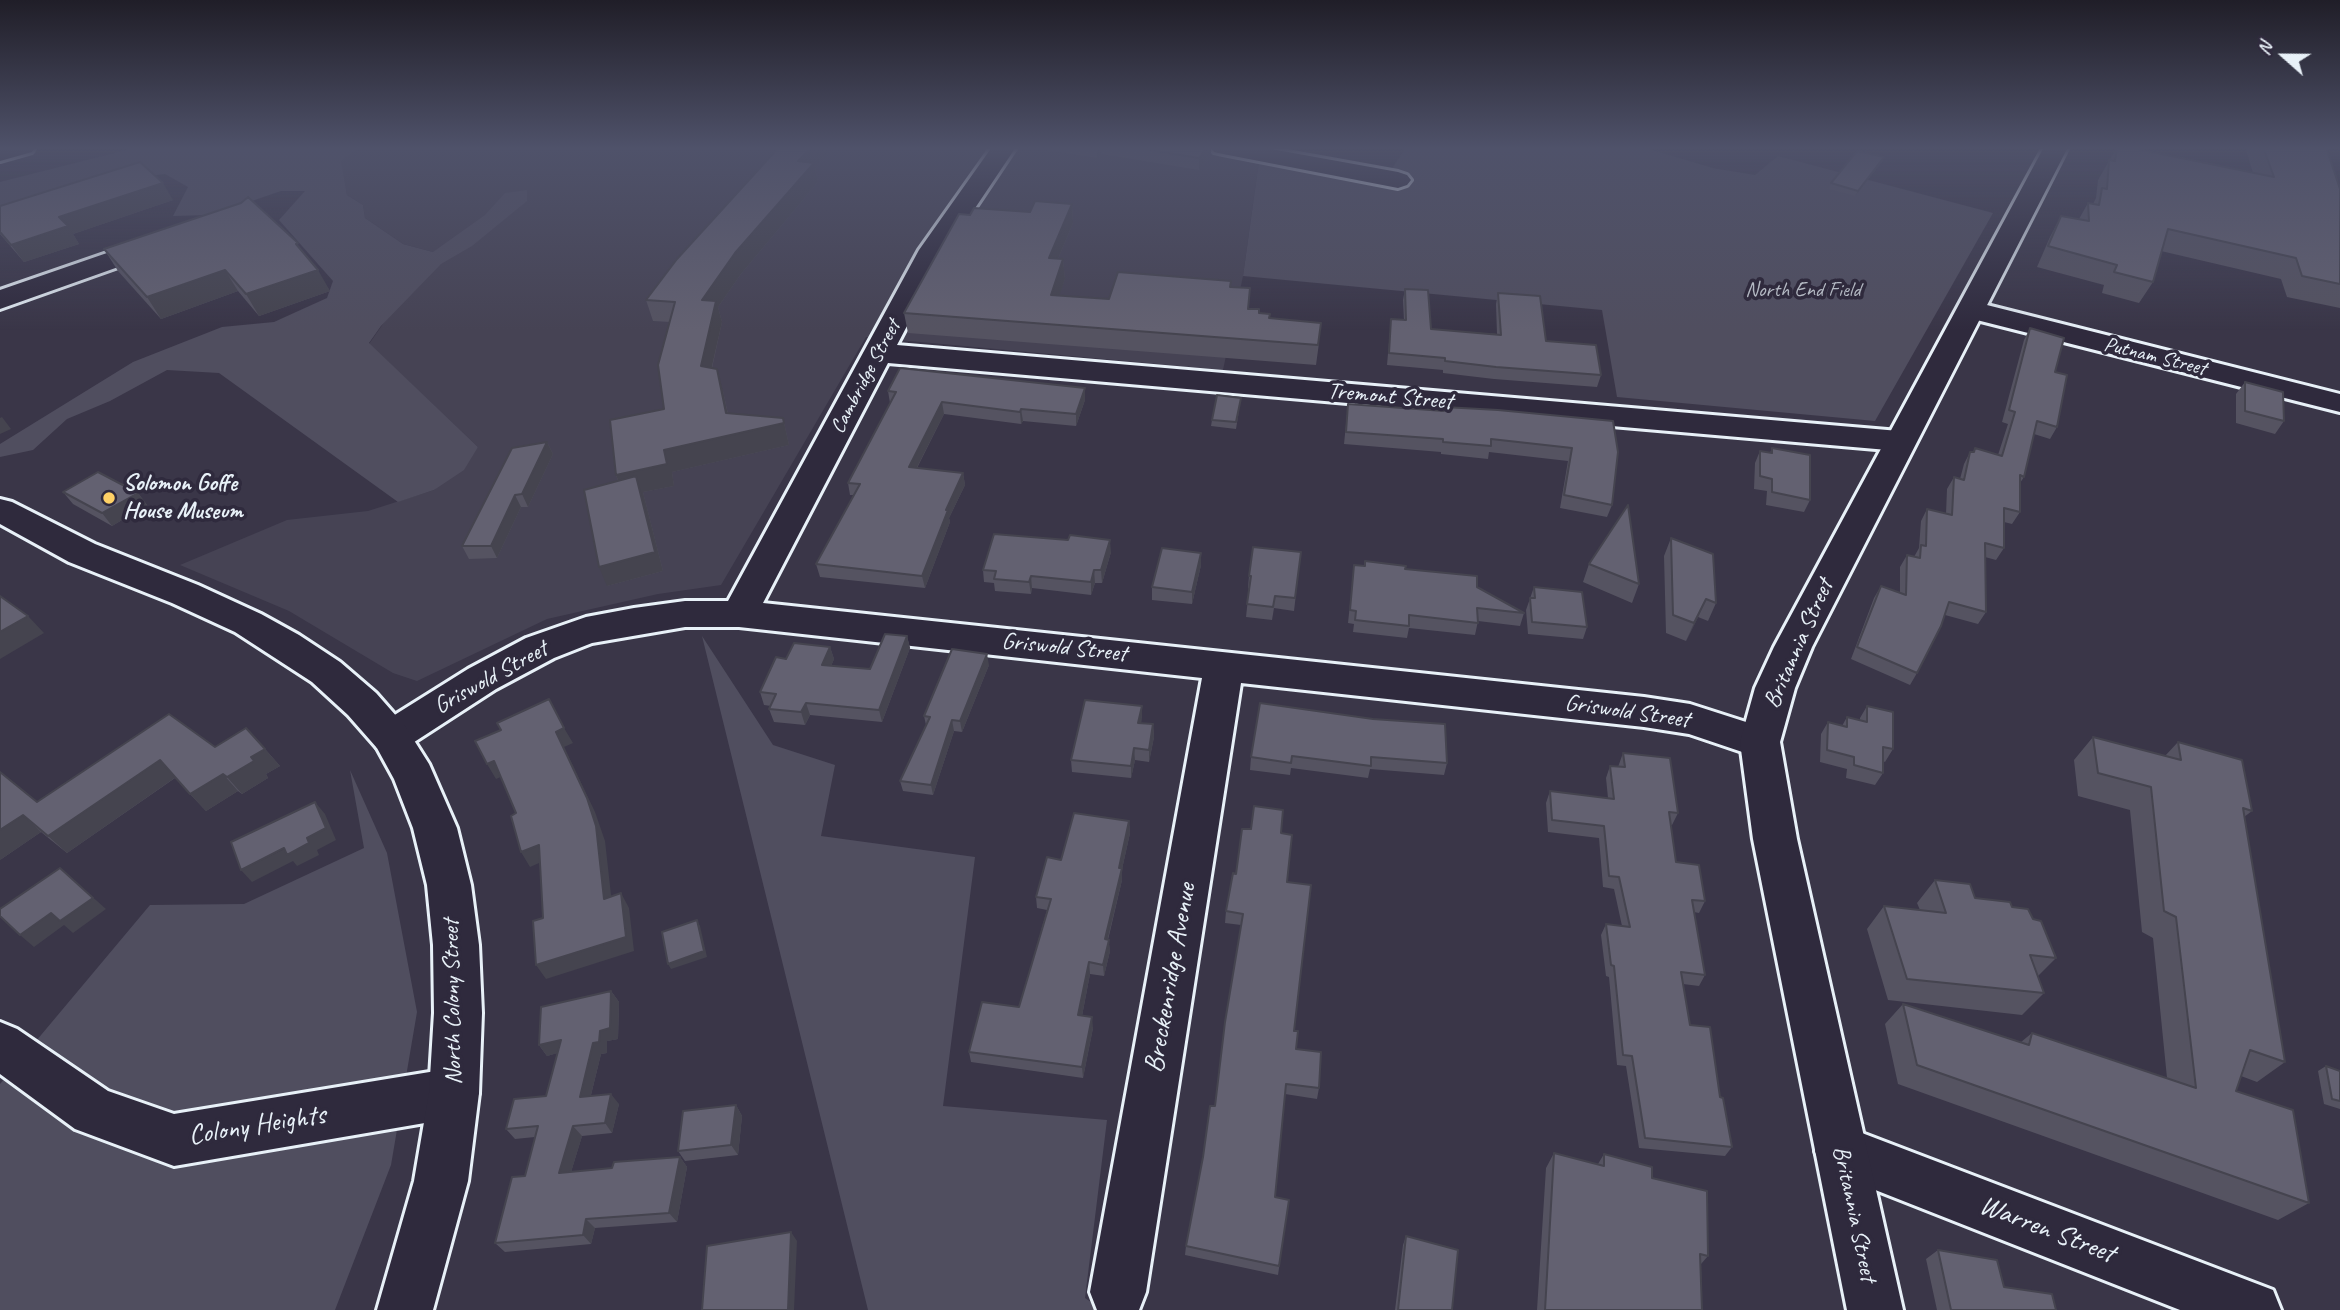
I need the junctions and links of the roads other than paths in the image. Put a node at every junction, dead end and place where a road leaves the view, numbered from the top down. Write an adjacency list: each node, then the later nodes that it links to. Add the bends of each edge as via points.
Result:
1 (962, 208): 6 (street, Cambridge Street, via 933,250)
2 (2024, 208): 5 (street, Britannia Street)
3 (182, 235): 4 (street)
4 (0, 300)
5 (1971, 310): 7 (street, Putnam Street); 8 (street, Britannia Street)
6 (880, 353): 8 (street, Tremont Street); 10 (street, Cambridge Street)
7 (2340, 403)
8 (1899, 441): 13 (street, Britannia Street, via 1793,647 1775,688)
9 (0, 510): 12 (street, North Colony Street, via 82,553 248,623 326,672)
10 (739, 614): 11 (street, Griswold Street); 12 (street, Griswold Street, via 685,614 586,631 540,648 482,679)
11 (1224, 665): 13 (street, Griswold Street, via 1644,712 1690,719); 17 (street, Breckenridge Avenue)
12 (391, 737): 15 (street, North Colony Street, via 414,776 435,828 449,886 458,1013)
13 (1760, 742): 16 (street, Britannia Street, via 1775,839)
14 (0, 1045): 15 (street, Colony Heights, via 93,1111 174,1140)
15 (454, 1093): 18 (street, North Colony Street, via 441,1181)
16 (1841, 1151): 19 (street, Britannia Street); 20 (street, Warren Street)
17 (1118, 1292)
18 (405, 1310)
19 (1875, 1310)
20 (2253, 1310)

